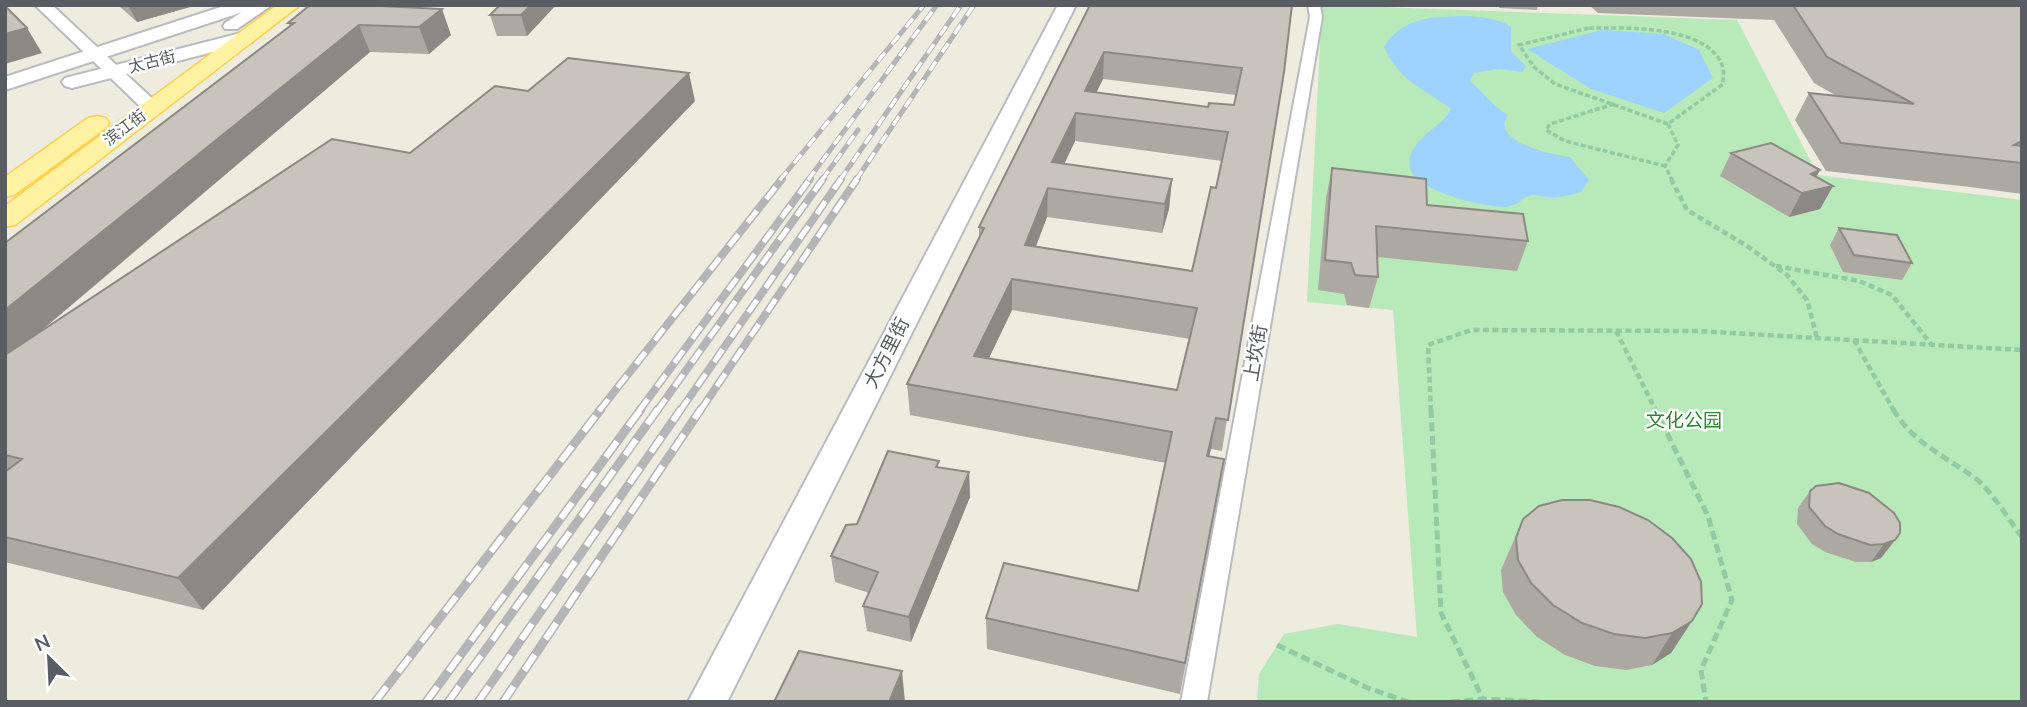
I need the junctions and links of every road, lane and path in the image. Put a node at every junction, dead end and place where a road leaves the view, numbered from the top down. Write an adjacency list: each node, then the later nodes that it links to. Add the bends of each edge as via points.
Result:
1 (43, 5): 11 (street)
2 (246, 5): 11 (main road, 太古街)
3 (255, 5): 9 (main road)
4 (264, 5): 9 (street)
5 (290, 5): 9 (main road)
6 (1067, 5): 30 (main road, 大方里街)
7 (1081, 5): 31 (main road, 大方里街)
8 (1314, 5): 32 (street, 上坎街, via 1317,17)
9 (238, 32): 10 (main road, 滨江街); 15 (main road, 滨江街)
10 (200, 49): 12 (main road, 太古街); 15 (main road, 滨江街)
11 (96, 56): 12 (street); 13 (main road, 太古街)
12 (113, 72): 14 (main road, 太古街); 15 (street)
13 (5, 84)
14 (5, 101)
15 (144, 101): 19 (main road, 滨江街); 20 (main road, 滨江街)
16 (1614, 104): 17 (path); 17 (path, via 1555,84 1534,67 1519,44 1589,28 1654,28 1707,45 1723,67 1723,84); 18 (path, via 1550,124 1546,130 1565,141)
17 (1668, 124): 18 (path, via 1678,145)
18 (1665, 166): 21 (path, via 1687,211)
19 (5, 189)
20 (5, 219)
21 (1775, 266): 23 (path, via 1807,300); 25 (path, via 1860,281 1892,295)
22 (1616, 331): 23 (path); 29 (path, via 1471,330 1428,345 1441,613); 36 (path, via 1708,516 1732,600 1700,670)
23 (1817, 338): 24 (path)
24 (1854, 340): 25 (path); 27 (path, via 1903,426 1940,457 1977,479)
25 (1931, 344): 26 (path)
26 (2022, 351)
27 (2022, 537)
28 (1277, 645): 33 (path)
29 (1483, 699): 34 (path); 35 (path)
30 (706, 702)
31 (726, 702)
32 (1194, 702)
33 (1408, 702)
34 (1451, 702)
35 (1543, 702)
36 (1706, 702)

